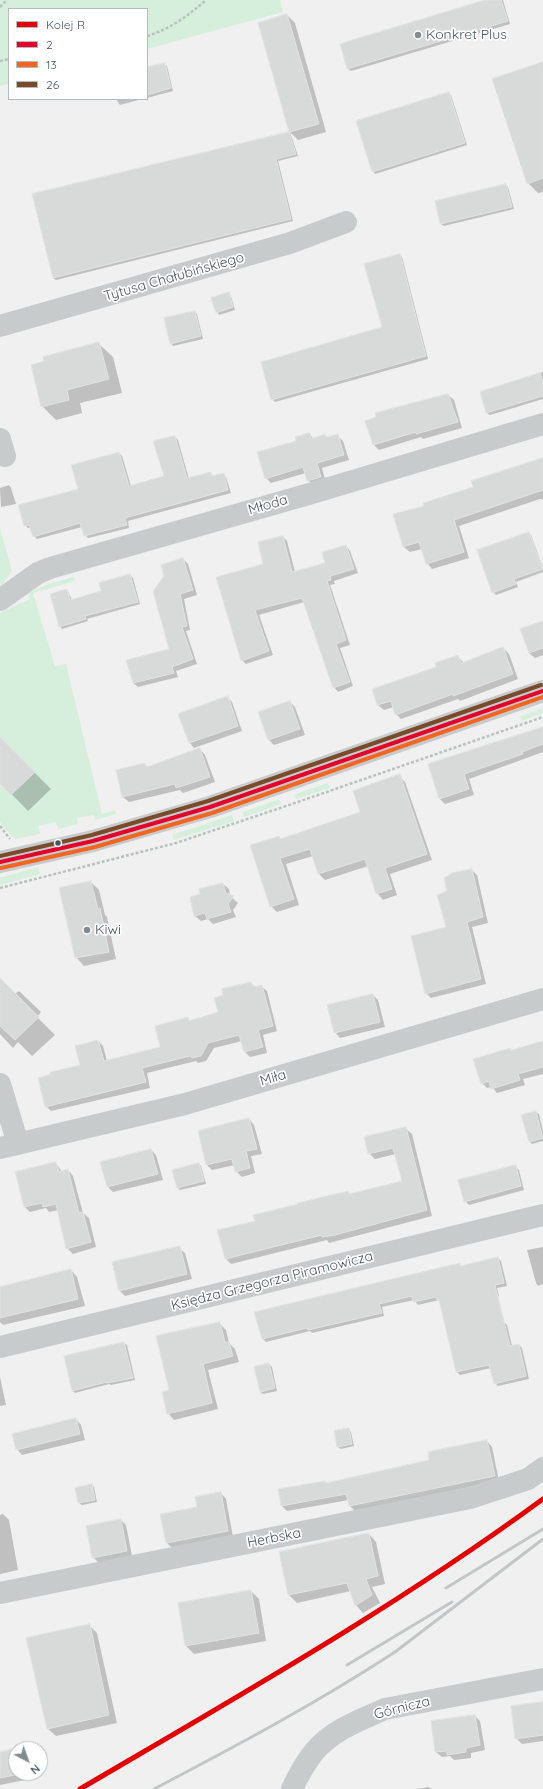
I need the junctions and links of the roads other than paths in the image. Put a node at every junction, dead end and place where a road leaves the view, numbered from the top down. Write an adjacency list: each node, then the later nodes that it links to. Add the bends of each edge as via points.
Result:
1 (346, 222): 2 (street, Tytusa Chałubińskiego, via 290,243)
2 (0, 326)
3 (543, 424): 4 (street, Młoda, via 50,568 38,573)
4 (0, 600)
5 (543, 691): 6 (street, via 210,807 93,841)
6 (0, 862)
7 (543, 999): 9 (street, Miła, via 185,1104)
8 (0, 1084): 9 (street)
9 (9, 1146)
10 (543, 1215): 11 (street, Księdza Grzegorza Piramowicza)
11 (0, 1347)
12 (543, 1468): 13 (street, Herbska, via 528,1479 470,1498)
13 (0, 1593)
14 (543, 1679): 15 (street, Górnicza, via 385,1709 363,1718 342,1729 314,1751)
15 (292, 1789)

